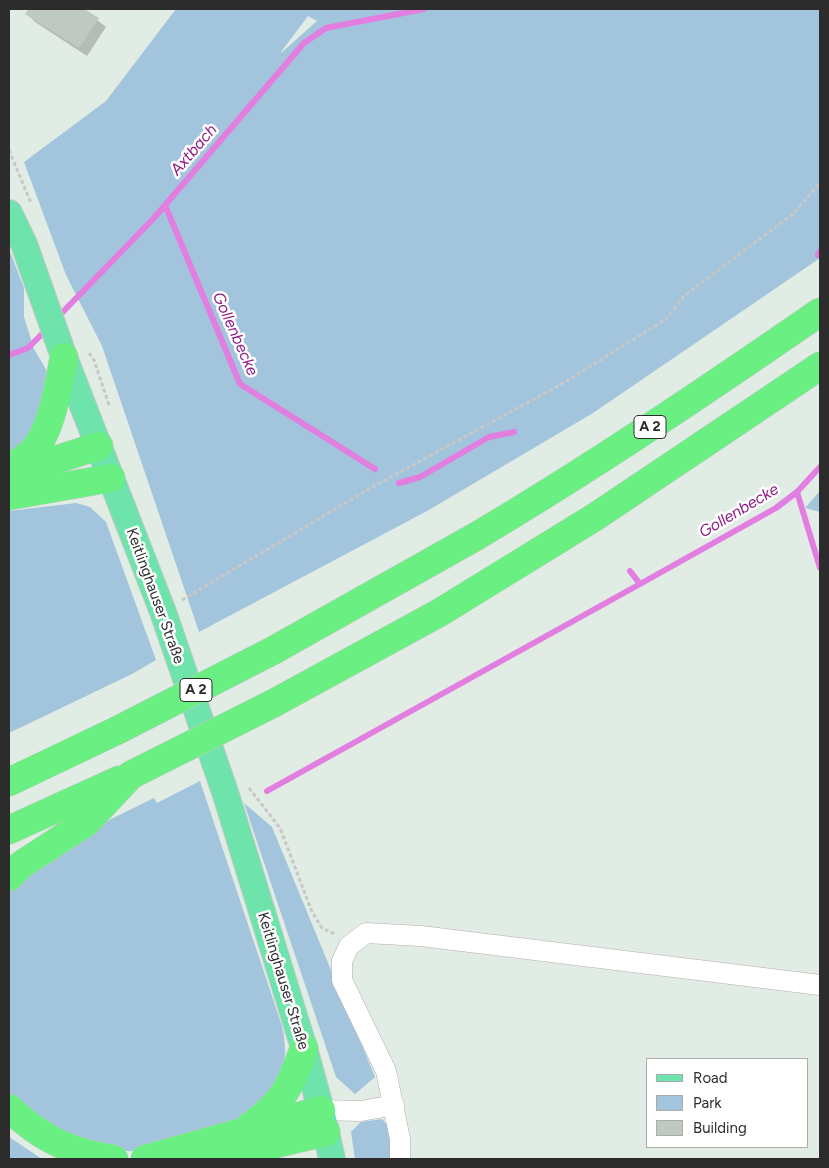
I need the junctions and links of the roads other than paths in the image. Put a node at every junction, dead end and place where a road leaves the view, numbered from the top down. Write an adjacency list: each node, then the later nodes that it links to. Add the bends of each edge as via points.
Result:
1 (9, 213): 3 (main road, Keitlinghauser Straße, via 24,244)
2 (820, 312): 11 (highway, A 2, bridge, via 584,470 475,536 274,650)
3 (61, 348): 5 (main road, Keitlinghauser Straße); 6 (highway, via 54,402 44,430 34,449)
4 (820, 366): 10 (highway, bridge, via 579,527 439,613 274,704)
5 (99, 446): 7 (highway); 8 (main road, Keitlinghauser Straße)
6 (9, 469)
7 (9, 474)
8 (111, 478): 9 (highway); 15 (main road, Keitlinghauser Straße, via 163,612 226,795)
9 (9, 496)
10 (132, 775): 12 (highway); 13 (highway, via 87,822 21,865)
11 (9, 782)
12 (9, 830)
13 (9, 877)
14 (820, 985): 16 (street, via 421,936 366,933 349,946 342,961 342,980 386,1071)
15 (304, 1048): 18 (main road, Keitlinghauser Straße); 20 (highway, via 286,1093 267,1114)
16 (394, 1104): 18 (street); 26 (street)
17 (9, 1108): 22 (highway, via 31,1129 56,1144 85,1155)
18 (324, 1121): 20 (highway); 25 (main road, Keitlinghauser Straße)
19 (9, 1127): 21 (highway, via 22,1141)
20 (258, 1147): 23 (highway); 24 (highway)
21 (57, 1159)
22 (114, 1159)
23 (145, 1159)
24 (213, 1159)
25 (332, 1159)
26 (400, 1159)

